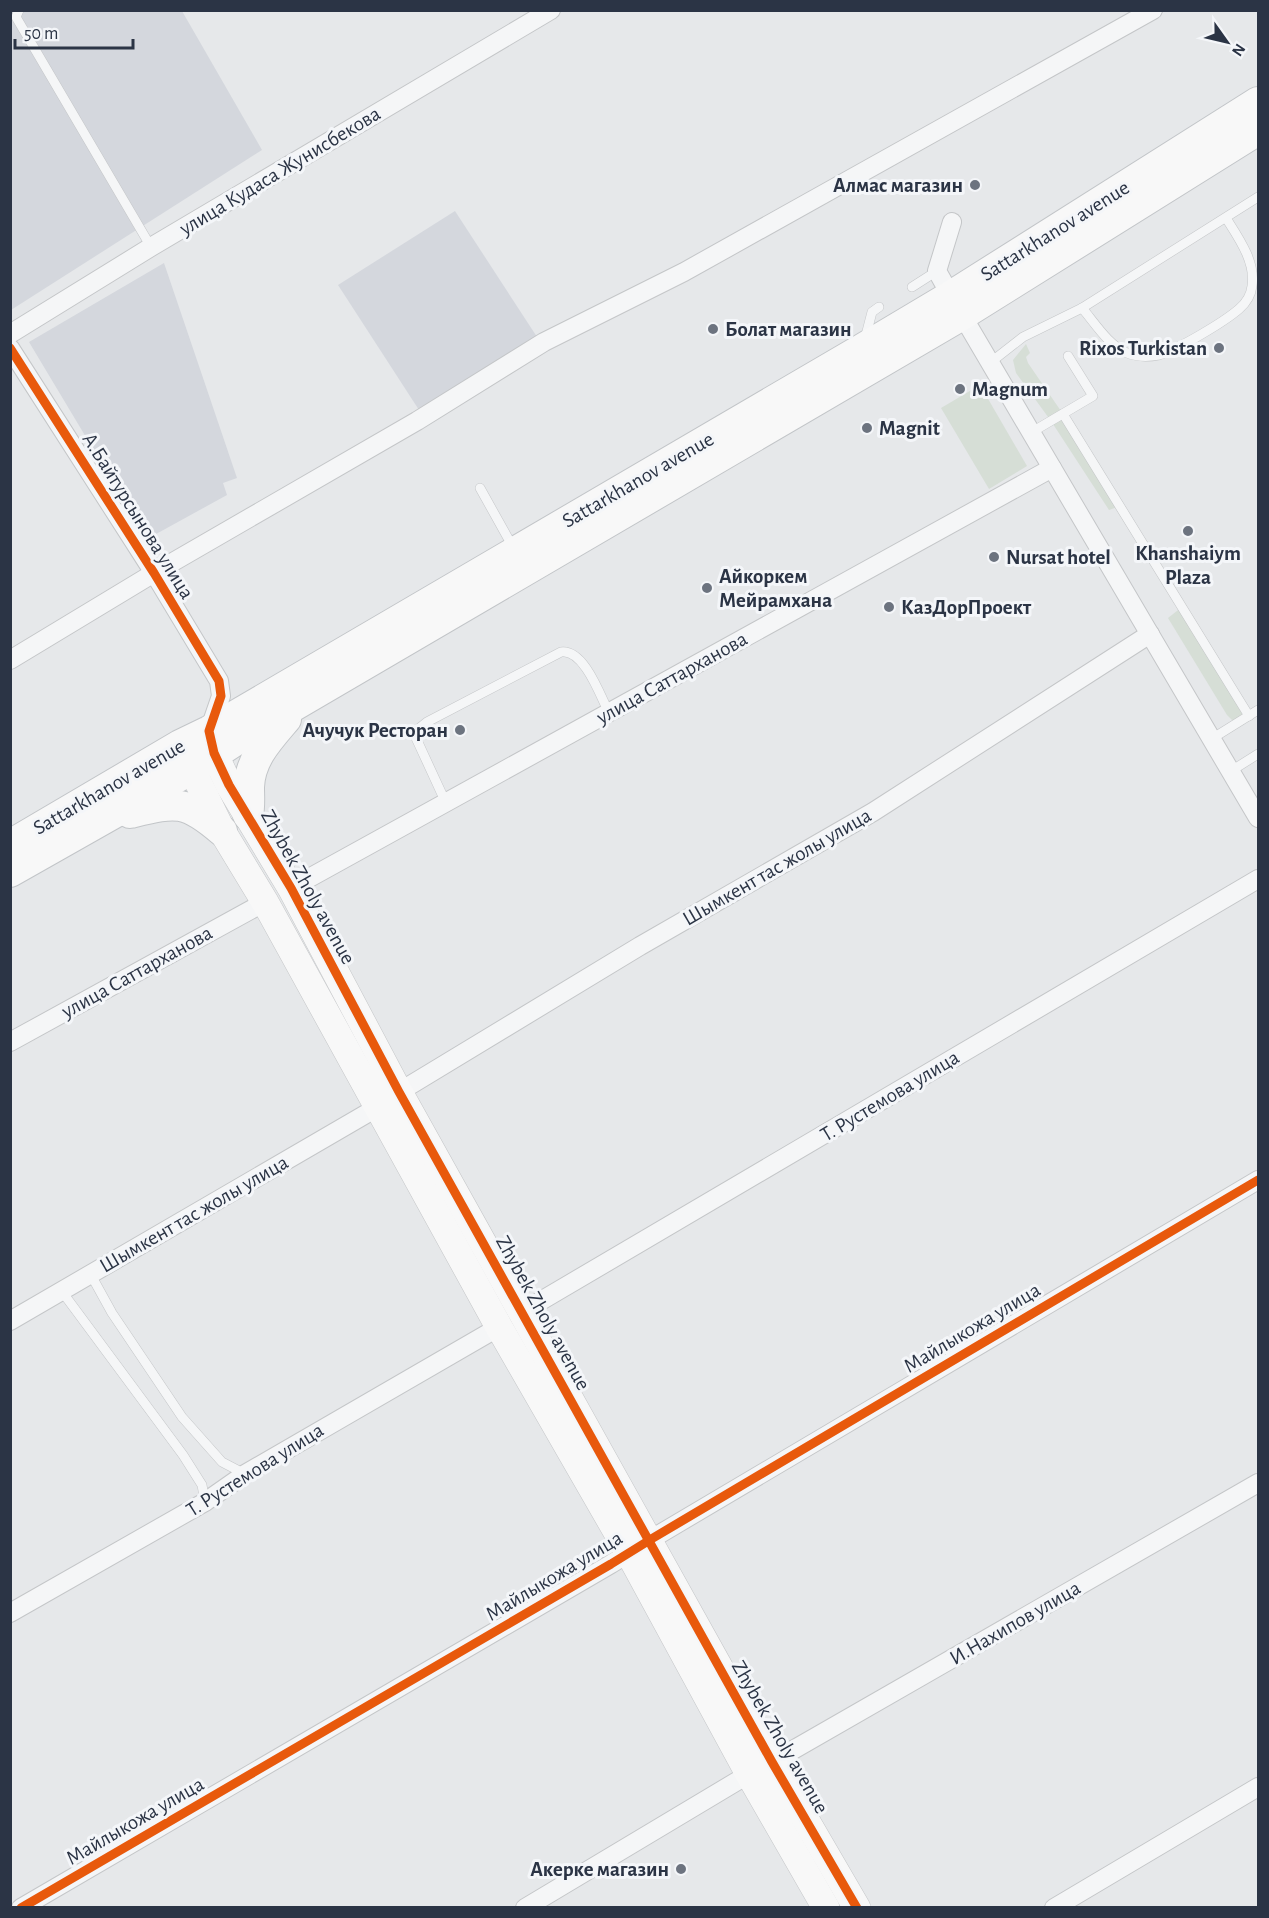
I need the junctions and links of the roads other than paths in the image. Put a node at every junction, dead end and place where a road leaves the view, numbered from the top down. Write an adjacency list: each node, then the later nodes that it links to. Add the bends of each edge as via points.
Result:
1 (19, 10): 9 (lane, via 16,17)
2 (551, 10): 9 (street, улица Кудаса Жунисбекова)
3 (1154, 10): 24 (street, via 684,272 544,342 417,421)
4 (1258, 102): 11 (main road, Sattarkhanov avenue)
5 (1258, 130): 11 (main road, Sattarkhanov avenue)
6 (1258, 197): 7 (lane)
7 (1226, 218): 13 (lane); 13 (lane, via 1240,240 1252,272 1250,295 1239,310 1173,350 1142,356 1120,350)
8 (952, 222): 11 (street)
9 (151, 248): 14 (street, улица Кудаса Жунисбекова)
10 (912, 287): 11 (lane)
11 (950, 294): 16 (main road, Sattarkhanov avenue); 18 (street); 27 (main road, Sattarkhanov avenue)
12 (879, 308): 16 (lane, via 872,312)
13 (1082, 308): 18 (lane, via 1023,337)
14 (10, 334)
15 (10, 348): 24 (street, А.Байтурсынова улица)
16 (862, 349): 23 (main road, Sattarkhanov avenue)
17 (1068, 356): 19 (lane, via 1093,396)
18 (991, 362): 20 (street)
19 (1063, 414): 20 (lane); 30 (lane)
20 (1032, 432): 21 (street)
21 (1052, 468): 25 (street); 29 (street, улица Саттарханова)
22 (480, 488): 23 (lane)
23 (516, 551): 32 (main road, Sattarkhanov avenue)
24 (154, 573): 26 (street); 32 (street, А.Байтурсынова улица, via 219,681 220,696)
25 (1150, 634): 31 (street); 47 (street, Шымкент тас жолы улица, via 873,812 640,946)
26 (10, 660)
27 (300, 703): 32 (main road, Sattarkhanov avenue); 36 (main road, via 262,746 254,762)
28 (1258, 710): 30 (lane)
29 (609, 713): 35 (street, улица Саттарханова); 35 (lane, via 584,665 575,655 561,652 427,722 417,730 416,738)
30 (1249, 716): 31 (lane)
31 (1213, 738): 34 (street)
32 (202, 741): 36 (street, Zhybek Zholy avenue); 38 (main road, Sattarkhanov avenue); 39 (main road, Sattarkhanov avenue); 40 (street, Zhybek Zholy avenue)
33 (1258, 754): 34 (lane)
34 (1231, 771): 37 (street)
35 (446, 803): 44 (street, улица Саттарханова)
36 (248, 815): 44 (street, Zhybek Zholy avenue)
37 (1258, 818)
38 (101, 820): 39 (main road, Sattarkhanov avenue); 40 (main road, via 158,805 176,805 202,814)
39 (68, 825): 41 (main road, Sattarkhanov avenue); 42 (main road, Sattarkhanov avenue)
40 (222, 831): 45 (street, Zhybek Zholy avenue)
41 (10, 845)
42 (10, 872)
43 (1258, 879): 51 (street, Т. Рустемова улица)
44 (291, 888): 47 (street, Zhybek Zholy avenue)
45 (265, 902): 46 (street, улица Саттарханова); 47 (street, Zhybek Zholy avenue)
46 (10, 1042)
47 (388, 1100): 49 (street, Шымкент тас жолы улица); 51 (street, Zhybek Zholy avenue); 53 (street, Zhybek Zholy avenue)
48 (1258, 1180): 57 (street, Майлыкожа улица)
49 (91, 1275): 50 (street, Шымкент тас жолы улица); 54 (lane, via 111,1313 182,1417 222,1462)
50 (58, 1293): 52 (street, Шымкент тас жолы улица); 56 (lane, via 66,1297 183,1455 202,1485)
51 (522, 1312): 57 (street, Zhybek Zholy avenue)
52 (10, 1321)
53 (499, 1327): 54 (street, Т. Рустемова улица); 57 (street, Zhybek Zholy avenue)
54 (244, 1474): 56 (street, Т. Рустемова улица)
55 (1258, 1483): 59 (street, И.Нахипов улица)
56 (205, 1502): 58 (street, Т. Рустемова улица)
57 (639, 1547): 59 (street, Zhybek Zholy avenue); 61 (street, Майлыкожа улица)
58 (10, 1613)
59 (761, 1768): 62 (street, И.Нахипов улица); 63 (street, Zhybek Zholy avenue); 64 (street, Zhybek Zholy avenue)
60 (1258, 1787): 65 (street)
61 (21, 1908)
62 (525, 1908)
63 (826, 1908)
64 (857, 1908)
65 (1054, 1908)

